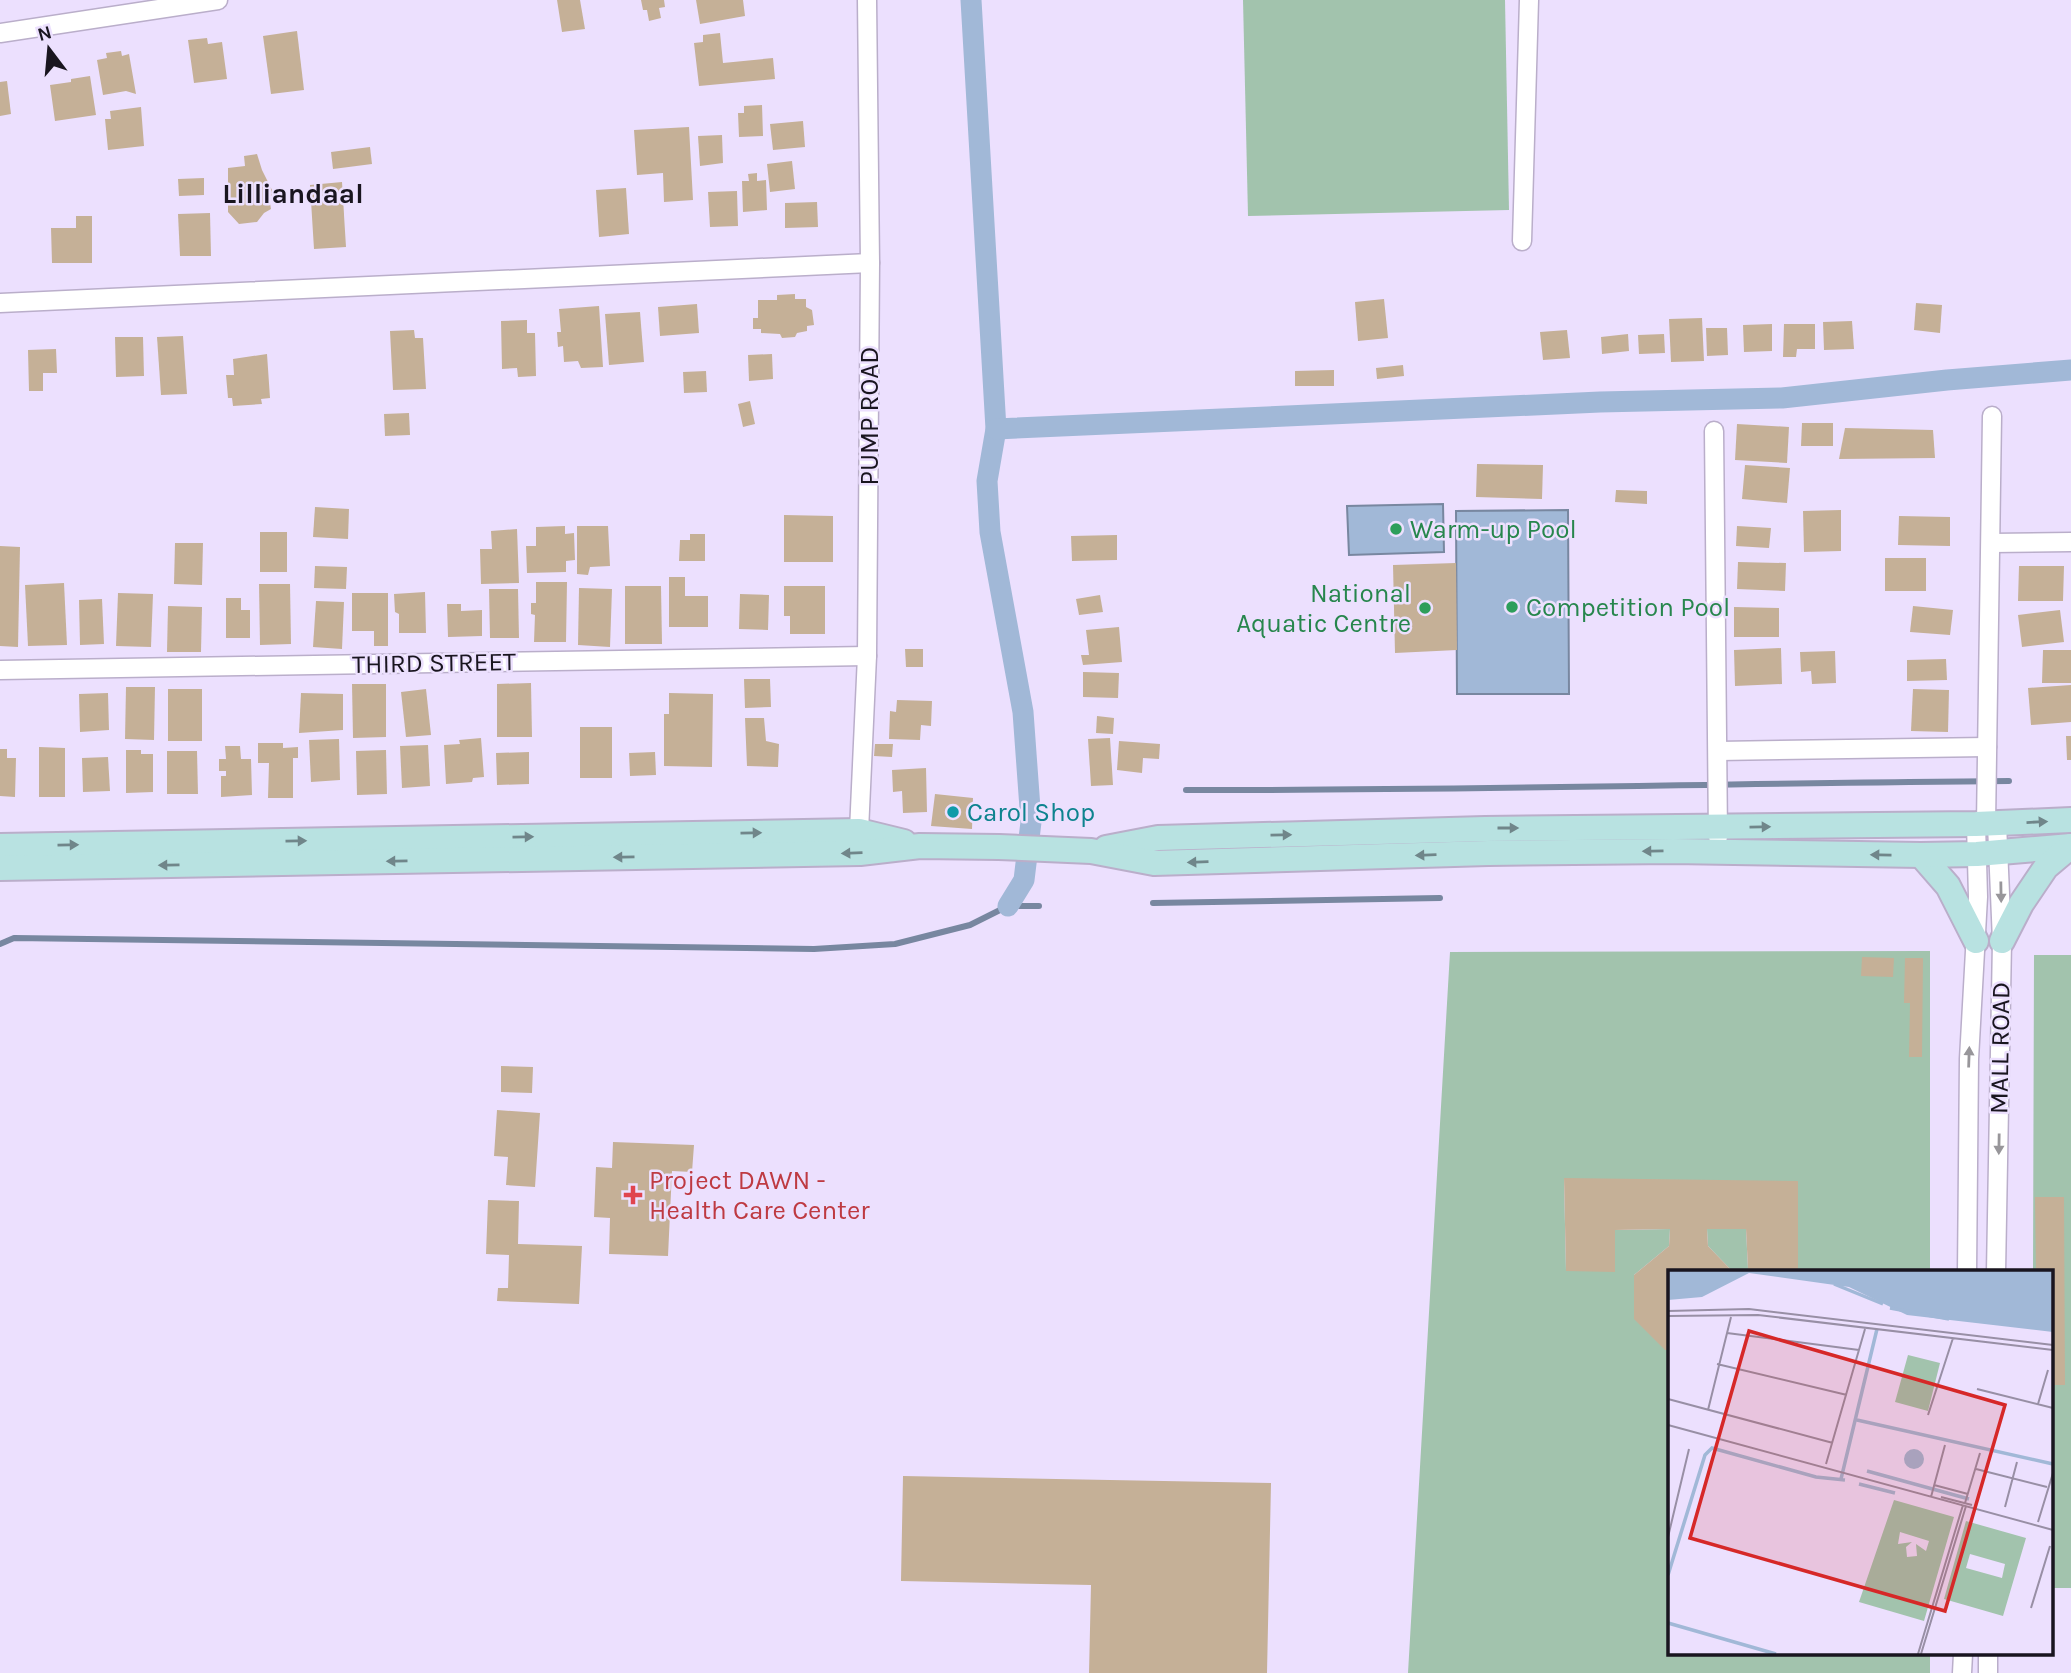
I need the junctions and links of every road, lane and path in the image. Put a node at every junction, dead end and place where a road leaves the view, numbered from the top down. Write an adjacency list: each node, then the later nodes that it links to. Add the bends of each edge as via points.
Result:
1 (218, 0): 4 (street)
2 (867, 0): 6 (street, PUMP ROAD)
3 (1529, 0): 5 (street)
4 (0, 33)
5 (1522, 241)
6 (870, 263): 7 (street); 12 (street, PUMP ROAD)
7 (0, 303)
8 (1992, 416): 11 (street, MALL ROAD)
9 (1714, 431): 14 (street)
10 (2071, 542): 11 (street)
11 (1992, 543): 15 (street, MALL ROAD)
12 (867, 656): 13 (street, THIRD STREET); 19 (street, PUMP ROAD)
13 (0, 670)
14 (1718, 751): 15 (street); 16 (street)
15 (1987, 751): 18 (street, MALL ROAD)
16 (1718, 817): 18 (main road, one-way to 18); 23 (main road, one-way to 16, via 1158,838); 24 (street)
17 (2071, 820): 18 (main road, one-way to 17)
18 (1986, 821): 25 (street, MALL ROAD)
19 (859, 831): 20 (main road, one-way to 19); 21 (main road)
20 (0, 846)
21 (927, 846): 23 (main road); 27 (main road, one-way to 27, via 860,853)
22 (2071, 846): 25 (main road); 29 (main road, via 2046,867)
23 (1084, 851): 24 (main road, one-way to 23, via 1154,863)
24 (1717, 852): 26 (main road, one-way to 24)
25 (1988, 853): 26 (main road); 28 (street, MALL ROAD); 29 (street, MALL ROAD, one-way to 29)
26 (1921, 855): 28 (main road, via 1948,886)
27 (0, 868)
28 (1976, 941): 30 (street, MALL ROAD, one-way to 28, via 1969,1059)
29 (2001, 942): 31 (street, MALL ROAD, one-way to 31)
30 (1967, 1270)
31 (1996, 1270)

